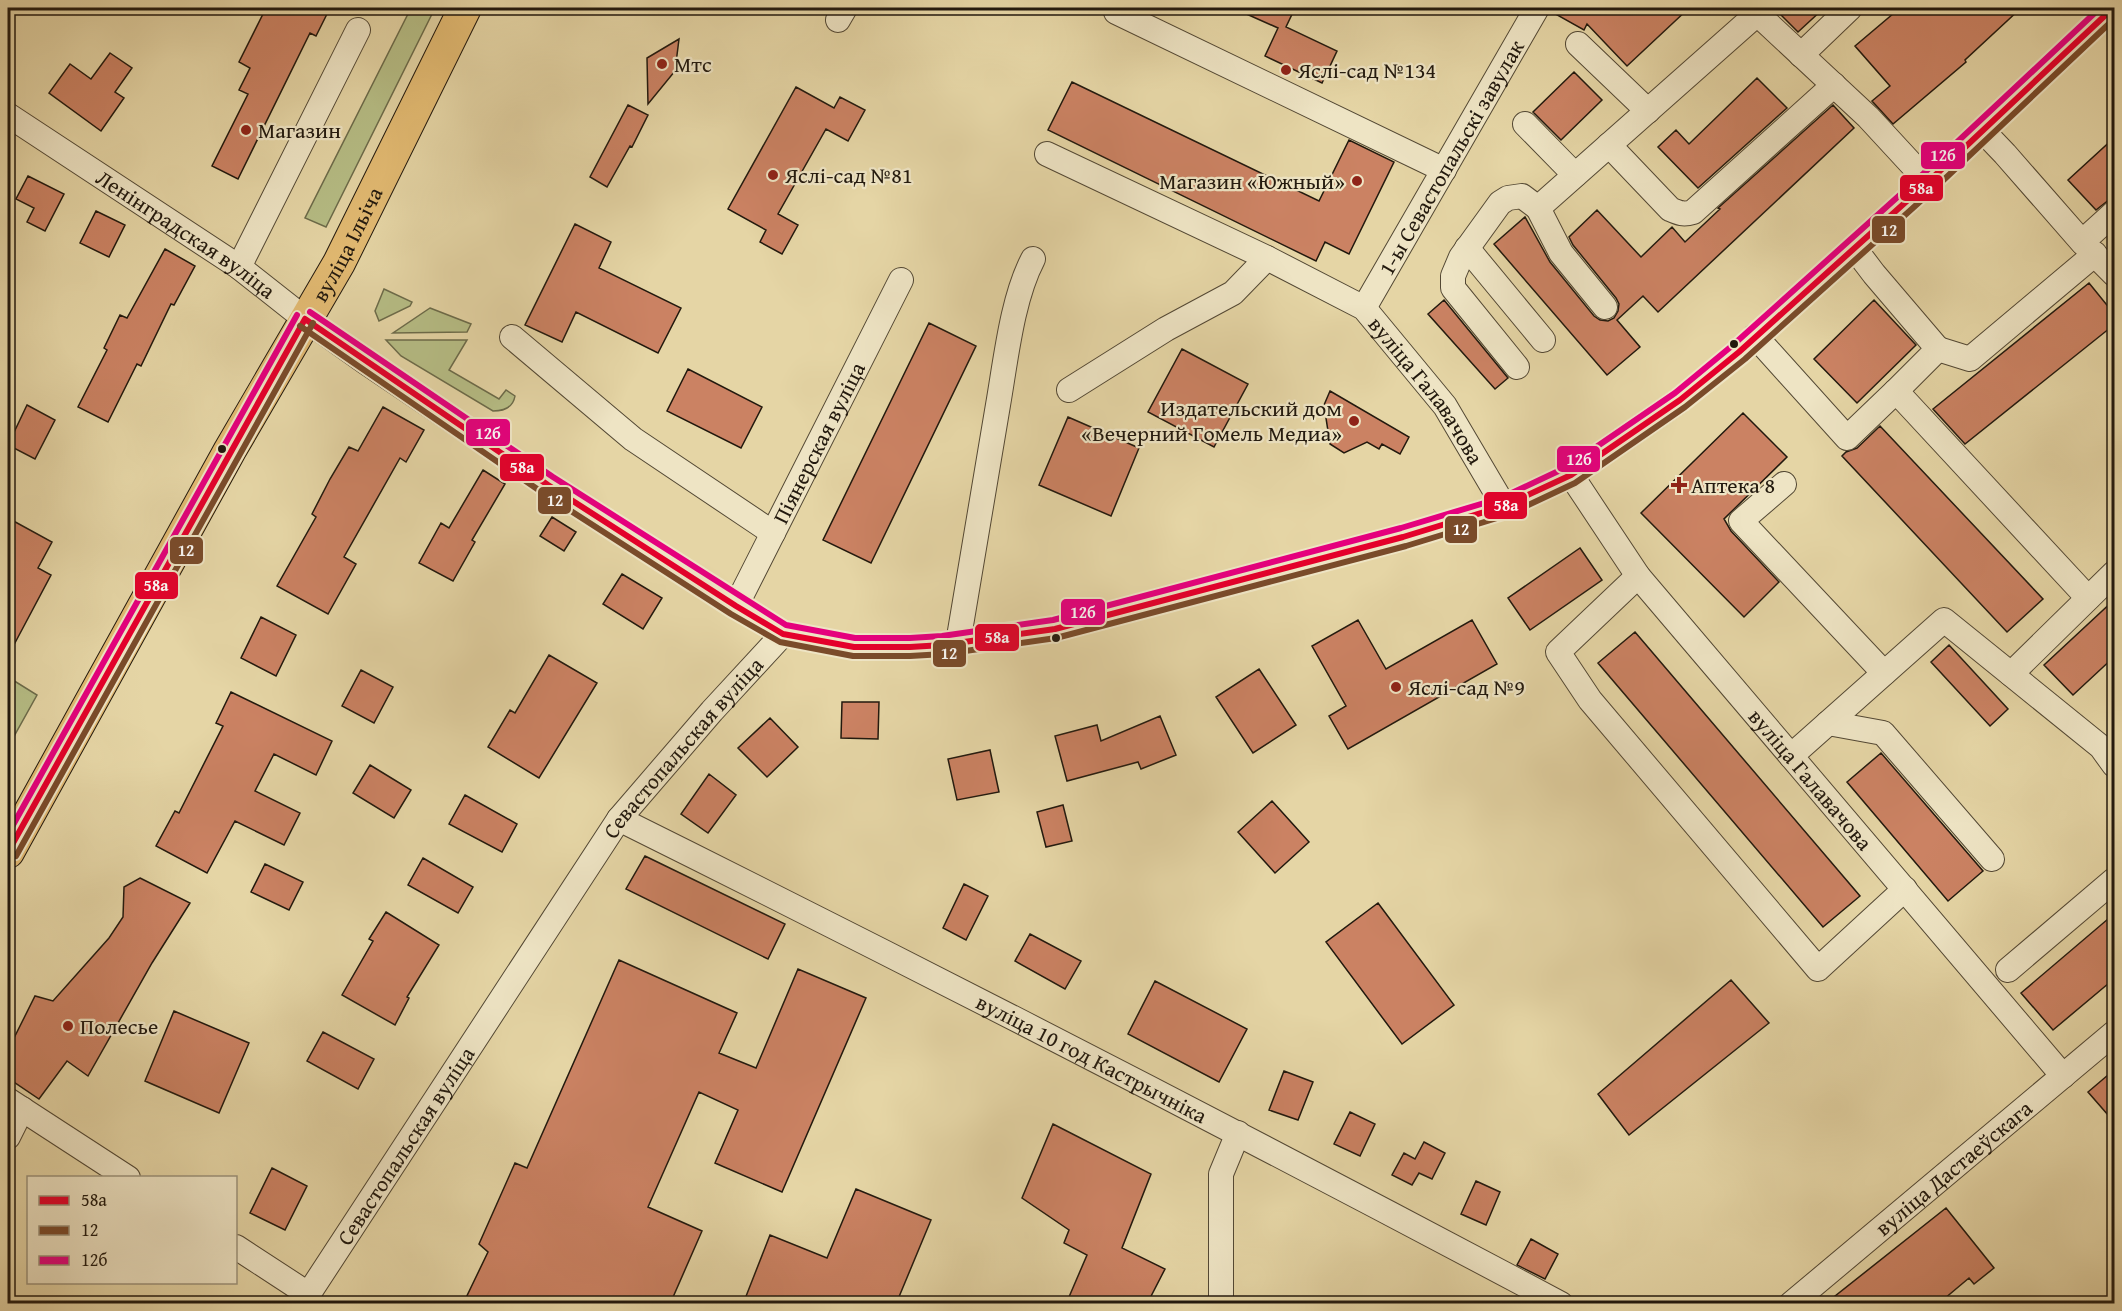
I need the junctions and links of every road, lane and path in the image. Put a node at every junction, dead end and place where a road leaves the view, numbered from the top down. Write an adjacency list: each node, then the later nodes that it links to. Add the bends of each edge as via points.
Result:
1 (465, 8): 32 (main road, вуліца Ільіча, via 339,263)
2 (1537, 8): 17 (street, 1-ы Севастопальскі завулак)
3 (1850, 8): 9 (street)
4 (2113, 8): 14 (street)
5 (1754, 10): 9 (street); 11 (street)
6 (1116, 12): 17 (street)
7 (358, 30): 27 (street)
8 (1578, 44): 11 (street)
9 (1801, 55): 10 (street)
10 (1834, 85): 15 (street, via 1693,212 1686,214 1670,209); 19 (street)
11 (1648, 111): 15 (street)
12 (8, 115): 27 (street, Ленінградская вуліца)
13 (1525, 124): 18 (street)
14 (1983, 131): 19 (street); 23 (street)
15 (1609, 145): 18 (street)
16 (1047, 154): 25 (street)
17 (1443, 170): 30 (street, 1-ы Севастопальскі завулак)
18 (1575, 175): 20 (street)
19 (1928, 182): 24 (street)
20 (1538, 208): 22 (street, via 1522,196 1508,198 1500,203); 31 (street, via 1561,253)
21 (2115, 213): 23 (street)
22 (1467, 248): 35 (street); 37 (street, via 1453,276 1453,288)
23 (2088, 248): 28 (street); 36 (street, via 1970,359)
24 (1856, 249): 33 (street); 36 (street)
25 (1267, 258): 30 (street); 38 (street, via 1233,293 1166,329)
26 (1033, 259): 49 (street, via 1020,293 1005,366)
27 (239, 267): 32 (street, Ленінградская вуліца)
28 (2115, 274)
29 (902, 280): 43 (street, Піянерская вуліца)
30 (1364, 308): 42 (street, вуліца Галавачова, via 1445,406)
31 (1605, 308)
32 (305, 320): 47 (street, Ленінградская вуліца, via 548,485); 56 (main road, вуліца Ільіча)
33 (1755, 336): 39 (street, via 1847,438); 40 (street, via 1680,400)
34 (512, 337): 43 (street, via 633,440)
35 (1543, 340)
36 (1938, 349): 39 (street)
37 (1518, 367)
38 (1069, 390)
39 (1896, 390): 46 (street)
40 (1571, 475): 42 (street); 45 (street, вуліца Галавачова)
41 (1784, 484): 50 (street, via 1741,521)
42 (1504, 506): 49 (street, via 1403,537 1055,629)
43 (773, 534): 47 (street, Піянерская вуліца)
44 (2115, 573): 46 (street)
45 (1638, 576): 54 (street, вуліца Галавачова); 59 (street, via 1558,652 1590,700 1818,969)
46 (2088, 598): 51 (street)
47 (736, 606): 48 (street, Ленінградская вуліца)
48 (783, 634): 49 (street, via 854,647); 55 (street, Севастопальская вуліца)
49 (958, 643)
50 (1884, 673): 51 (street, via 1944,620); 52 (street)
51 (2011, 674): 53 (street)
52 (1828, 723): 54 (street); 57 (street, via 1883,733)
53 (2110, 749)
54 (1791, 756): 59 (street, вуліца Галавачова)
55 (619, 819): 64 (street, вуліца 10 год Кастрычніка); 68 (street, Севастопальская вуліца)
56 (8, 852)
57 (1992, 860)
58 (2115, 880): 60 (street)
59 (1905, 889): 62 (street, вуліца Галавачова)
60 (2007, 970)
61 (2115, 1033): 62 (street, вуліца Дастаеўскага)
62 (2063, 1076): 71 (street, вуліца Дастаеўскага)
63 (15, 1105): 65 (street); 66 (street)
64 (1238, 1133): 69 (street, via 1221,1173); 70 (street, вуліца 10 год Кастрычніка)
65 (8, 1137)
66 (125, 1176)
67 (237, 1248): 68 (street)
68 (305, 1299)
69 (1221, 1304)
70 (1561, 1304)
71 (1791, 1304)

